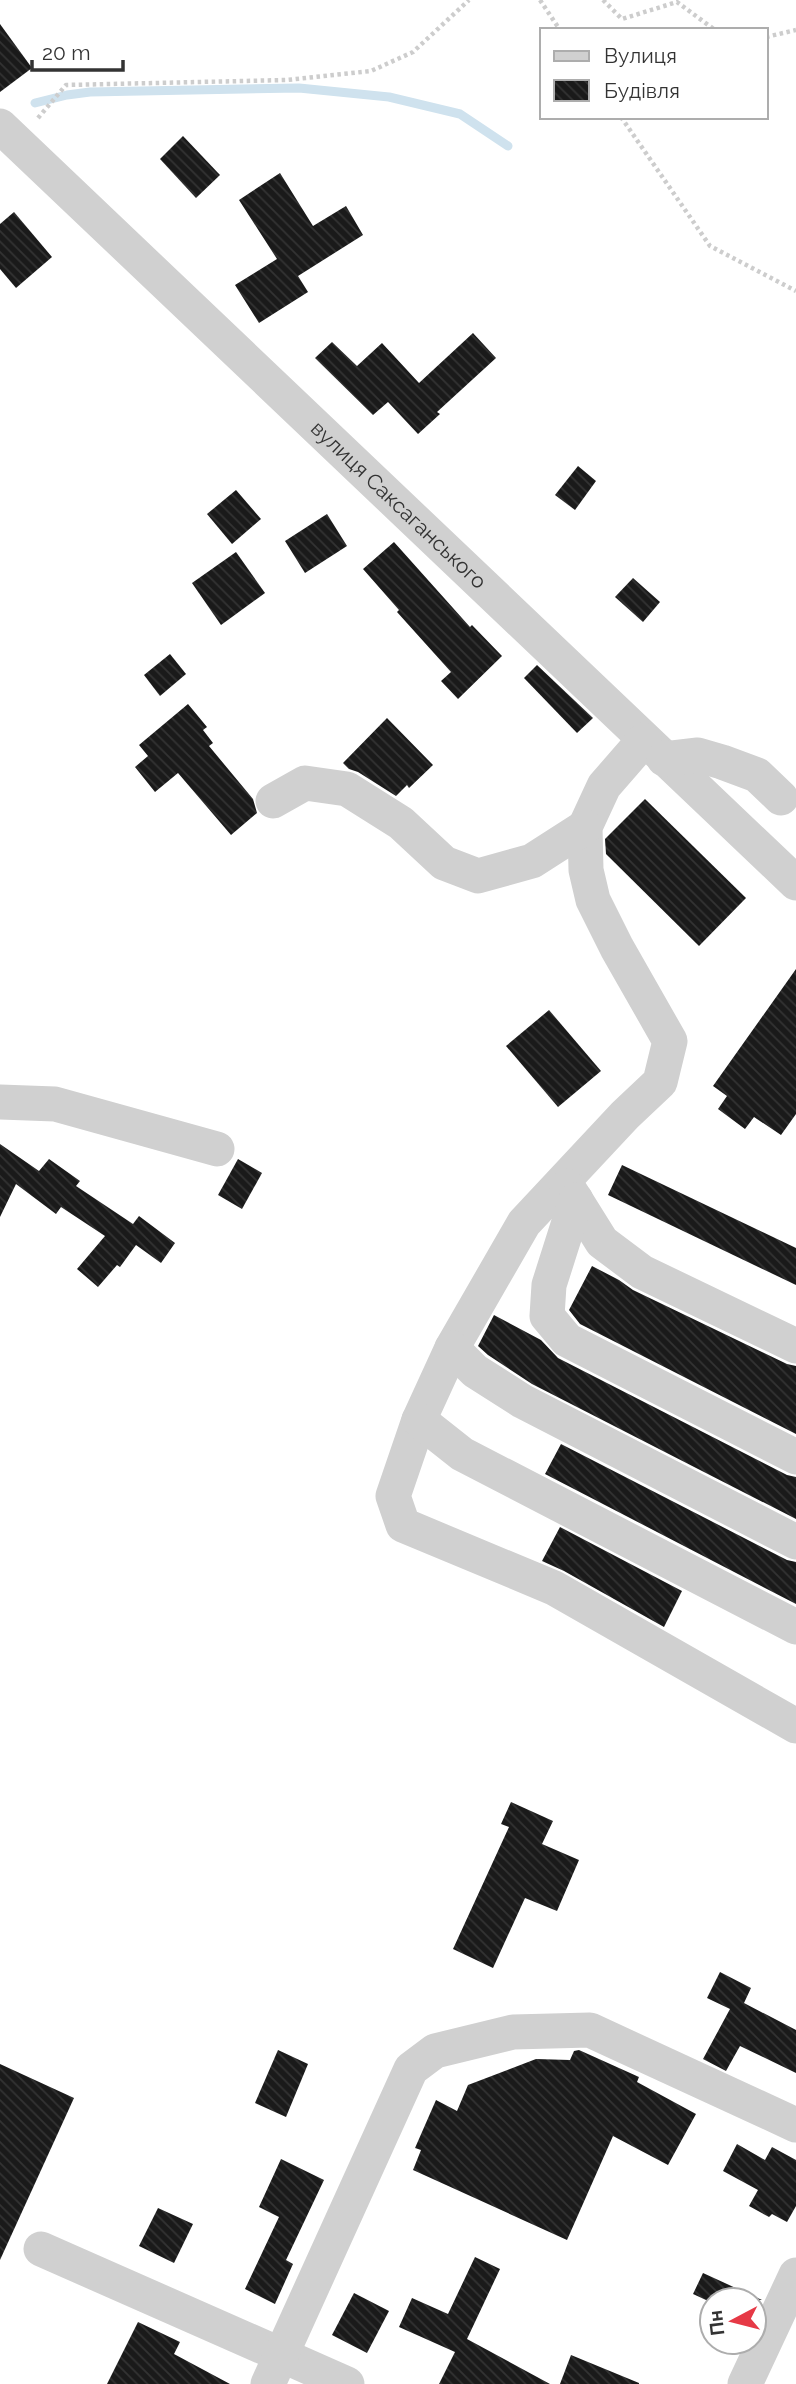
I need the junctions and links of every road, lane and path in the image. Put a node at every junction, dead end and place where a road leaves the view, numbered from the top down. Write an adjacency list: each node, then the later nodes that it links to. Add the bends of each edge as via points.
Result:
1 (469, 0): 9 (path, via 413,52 371,71 288,80 66,85)
2 (540, 0): 4 (path)
3 (603, 0): 5 (path, via 622,19 677,2)
4 (559, 28)
5 (712, 28)
6 (796, 30): 7 (path)
7 (768, 37)
8 (622, 119): 10 (path, via 710,246)
9 (9, 135): 11 (street, вулиця Саксаганського)
10 (796, 291)
11 (654, 750): 12 (street, via 698,755 757,775); 14 (street, via 604,786); 15 (street, вулиця Саксаганського)
12 (780, 798)
13 (272, 801): 14 (street, via 304,783 346,789 401,823 444,863 478,876 531,861)
14 (585, 827): 18 (street, via 586,870 593,900 670,1041 660,1083 625,1115)
15 (796, 883)
16 (0, 1102): 17 (street, via 55,1104)
17 (217, 1149)
18 (570, 1190): 19 (street, via 602,1242 642,1272); 20 (street, via 524,1223); 22 (street, via 547,1316 568,1340)
19 (796, 1346)
20 (452, 1348): 21 (street); 23 (street, via 475,1371 522,1401)
21 (419, 1420): 24 (street, via 462,1454); 25 (street, via 393,1496 403,1525 554,1588)
22 (796, 1457)
23 (796, 1542)
24 (796, 1627)
25 (796, 1726)
26 (796, 2125): 29 (street, via 590,2030 513,2032 435,2051 411,2069)
27 (41, 2249): 29 (street)
28 (796, 2275): 31 (street)
29 (276, 2369): 30 (street)
30 (347, 2384)
31 (745, 2384)

